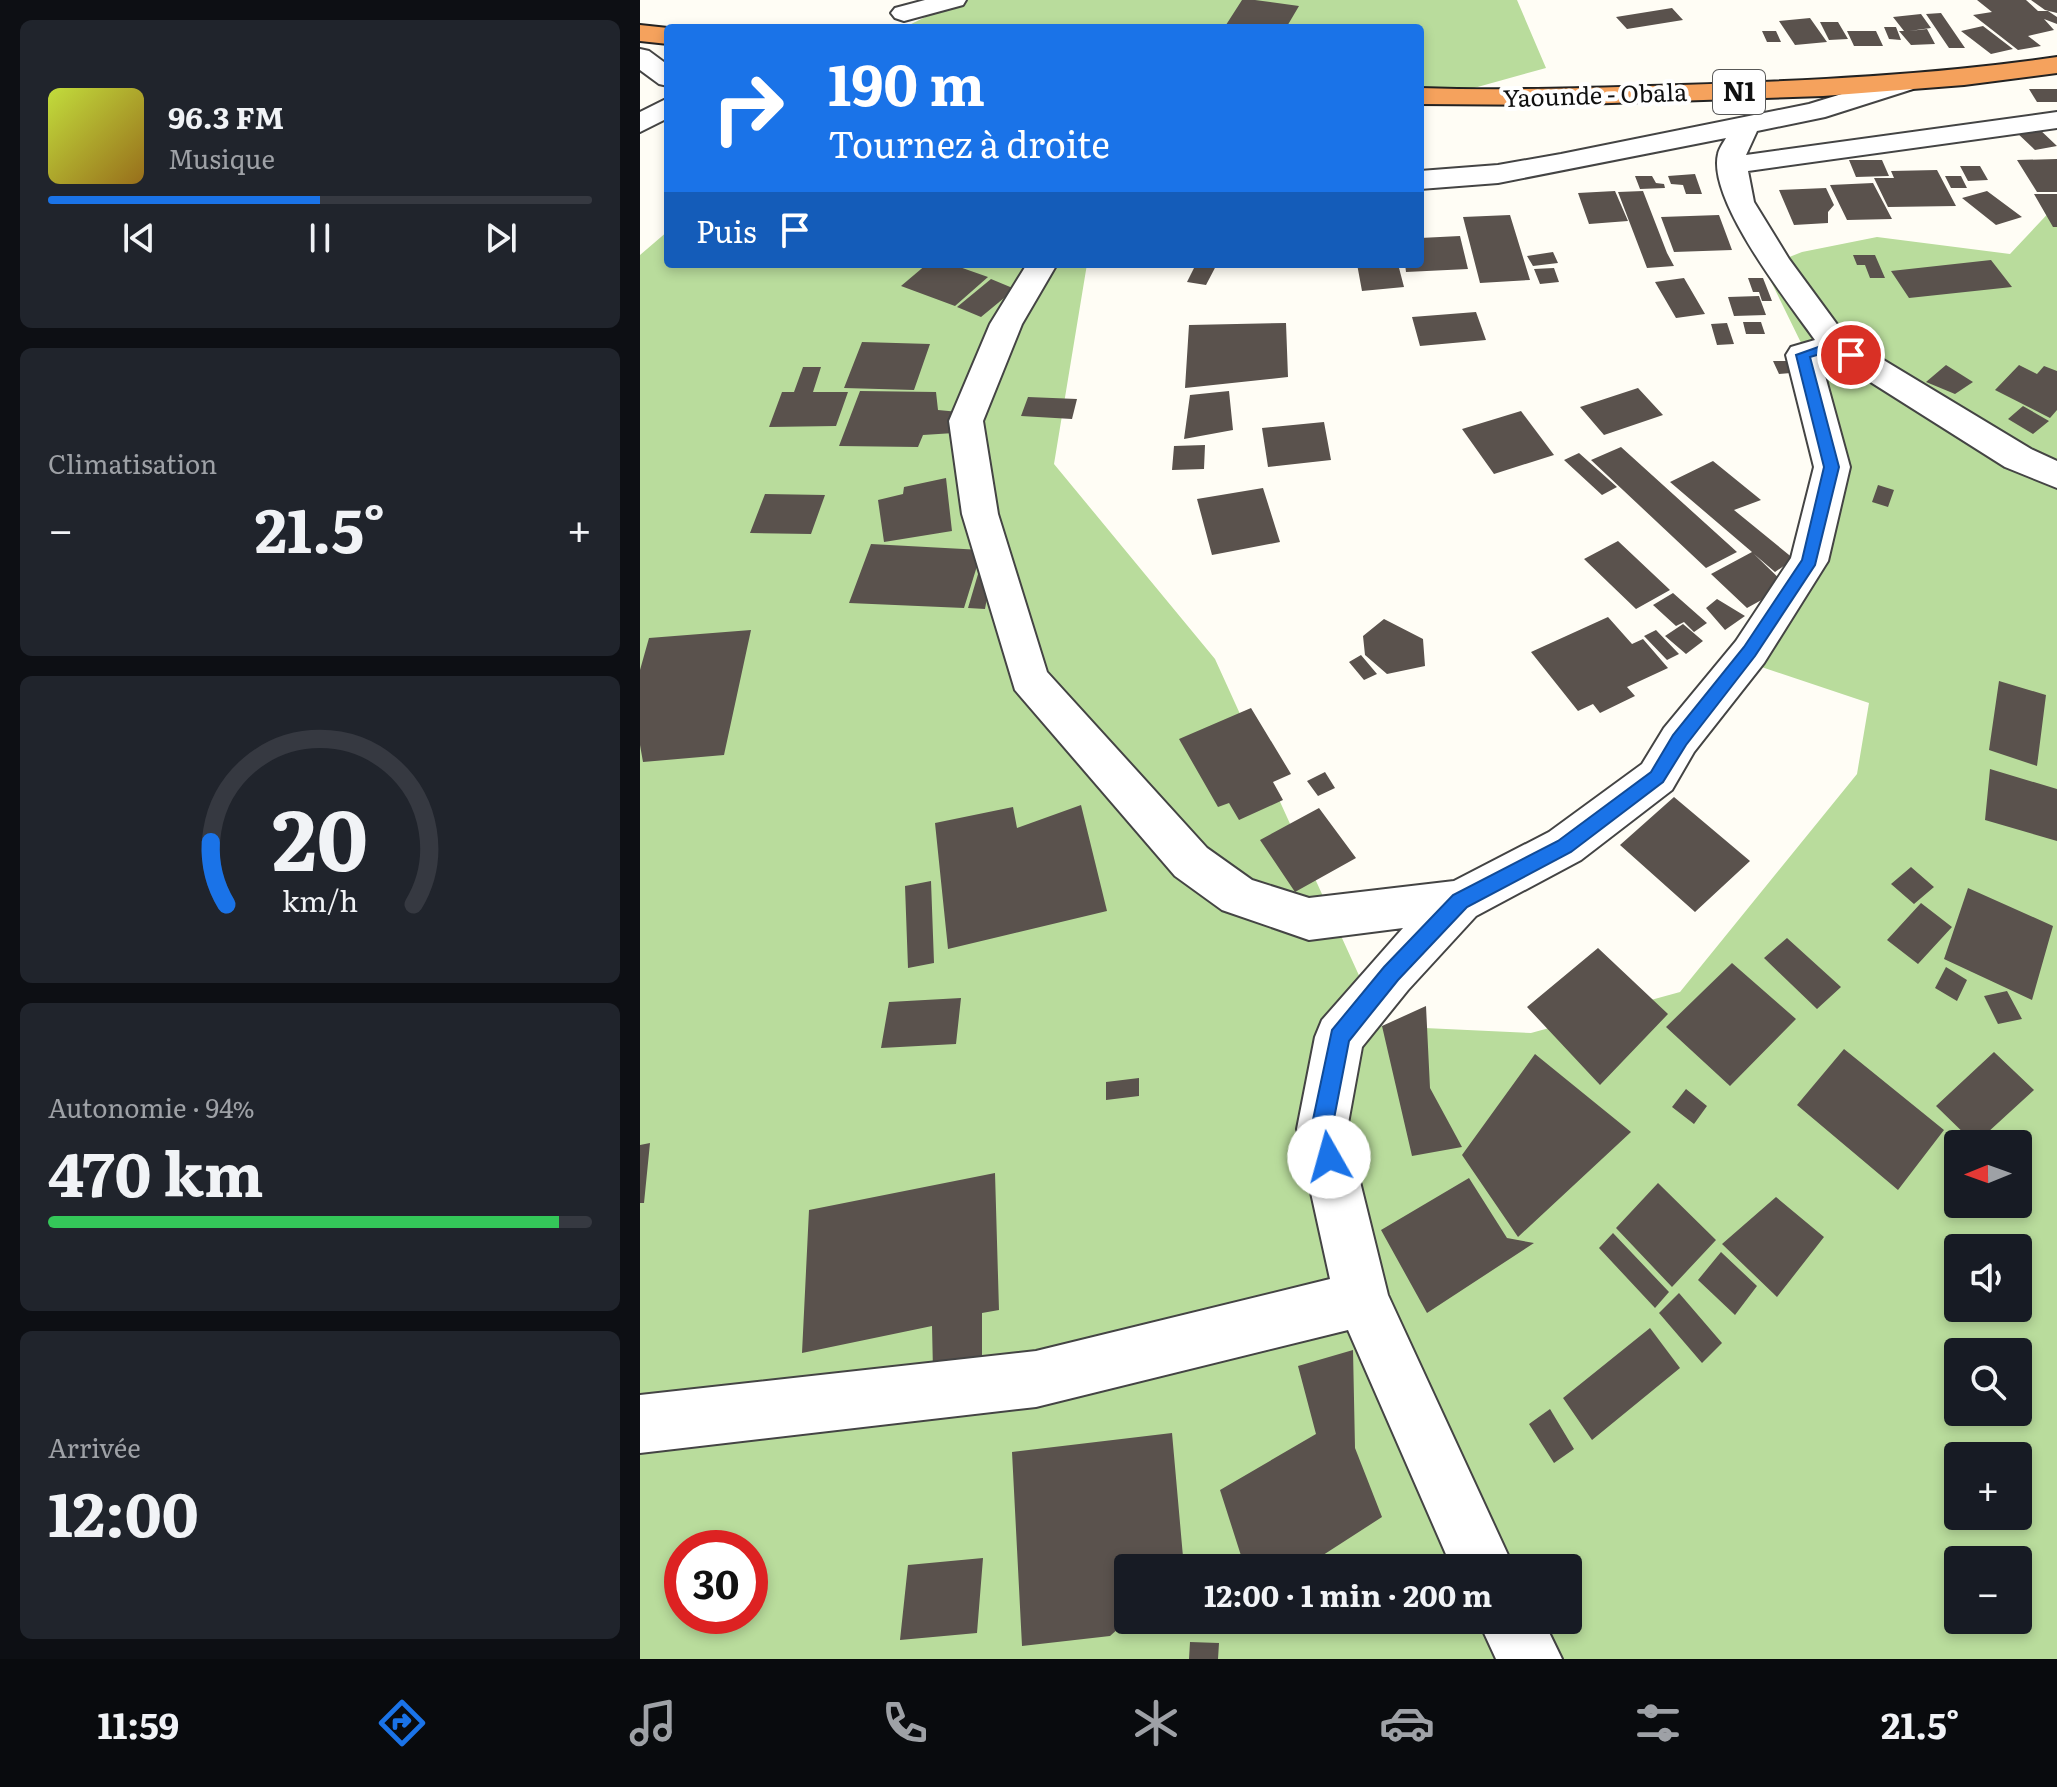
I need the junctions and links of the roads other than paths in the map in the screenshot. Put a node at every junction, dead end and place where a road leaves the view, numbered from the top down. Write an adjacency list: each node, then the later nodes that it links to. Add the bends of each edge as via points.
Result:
1 (954, 0): 2 (street)
2 (904, 14)
3 (640, 33): 4 (highway)
4 (664, 36)
5 (640, 57): 7 (street)
6 (2057, 65): 8 (highway, Yaounde - Obala / N1)
7 (664, 75)
8 (1904, 83): 9 (highway, Yaounde - Obala / N1, via 1520,98); 13 (street, via 1815,111)
9 (1424, 96)
10 (664, 109): 12 (street)
11 (2057, 120): 14 (street)
12 (640, 124)
13 (1746, 125): 14 (street); 15 (street, via 1498,174)
14 (1732, 165): 17 (street, via 1739,202)
15 (1424, 180)
16 (1040, 268): 19 (street, via 1006,324 966,421 980,514 1029,679 1191,862 1238,896 1309,919)
17 (1835, 345): 18 (street, via 2018,458); 19 (street, via 1803,355 1832,467 1809,561 1750,652 1679,740 1657,777 1565,846)
18 (2057, 475)
19 (1460, 901): 20 (street, via 1339,1037 1322,1129)
20 (1362, 1299): 21 (street, via 1036,1379); 22 (street)
21 (640, 1424)
22 (1477, 1554)
23 (1517, 1634): 24 (street)
24 (1530, 1659)

